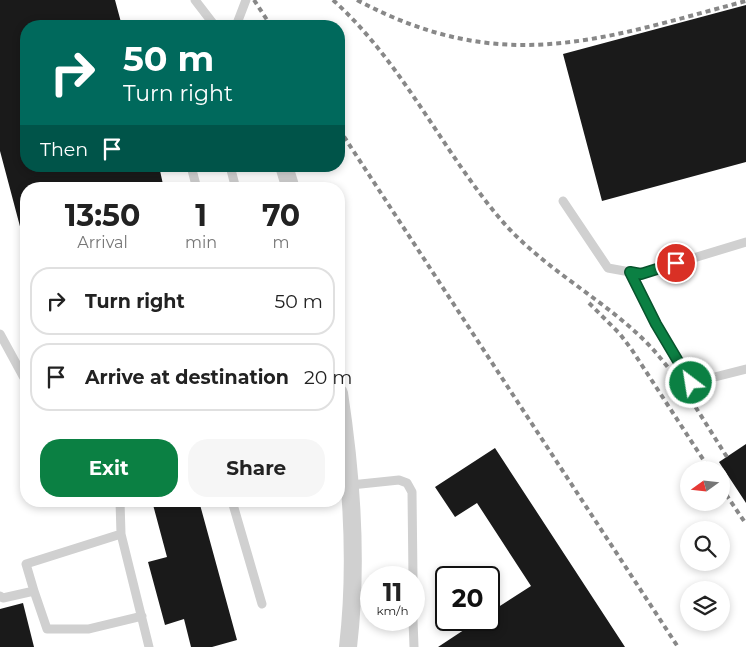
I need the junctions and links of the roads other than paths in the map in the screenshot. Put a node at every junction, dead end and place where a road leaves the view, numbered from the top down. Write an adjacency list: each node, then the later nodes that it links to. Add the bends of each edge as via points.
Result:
1 (195, 0): 3 (lane)
2 (246, 0): 4 (lane)
3 (210, 20)
4 (238, 20)
5 (563, 201): 7 (lane, via 608,268)
6 (746, 242): 7 (lane, via 641,274)
7 (630, 272): 9 (lane, via 691,383)
8 (0, 334): 10 (lane)
9 (746, 369)
10 (20, 371)
11 (345, 439): 12 (street)
12 (351, 485): 16 (lane, via 399,480 407,483 412,492); 23 (street, via 354,544)
13 (120, 507): 15 (lane)
14 (234, 507): 19 (lane)
15 (121, 534): 17 (lane, via 26,564); 20 (lane)
16 (413, 566)
17 (34, 591): 18 (lane); 20 (lane, via 46,629 88,629)
18 (0, 596)
19 (262, 604)
20 (142, 616): 22 (lane)
21 (413, 631): 24 (lane)
22 (149, 647)
23 (348, 647)
24 (414, 647)

